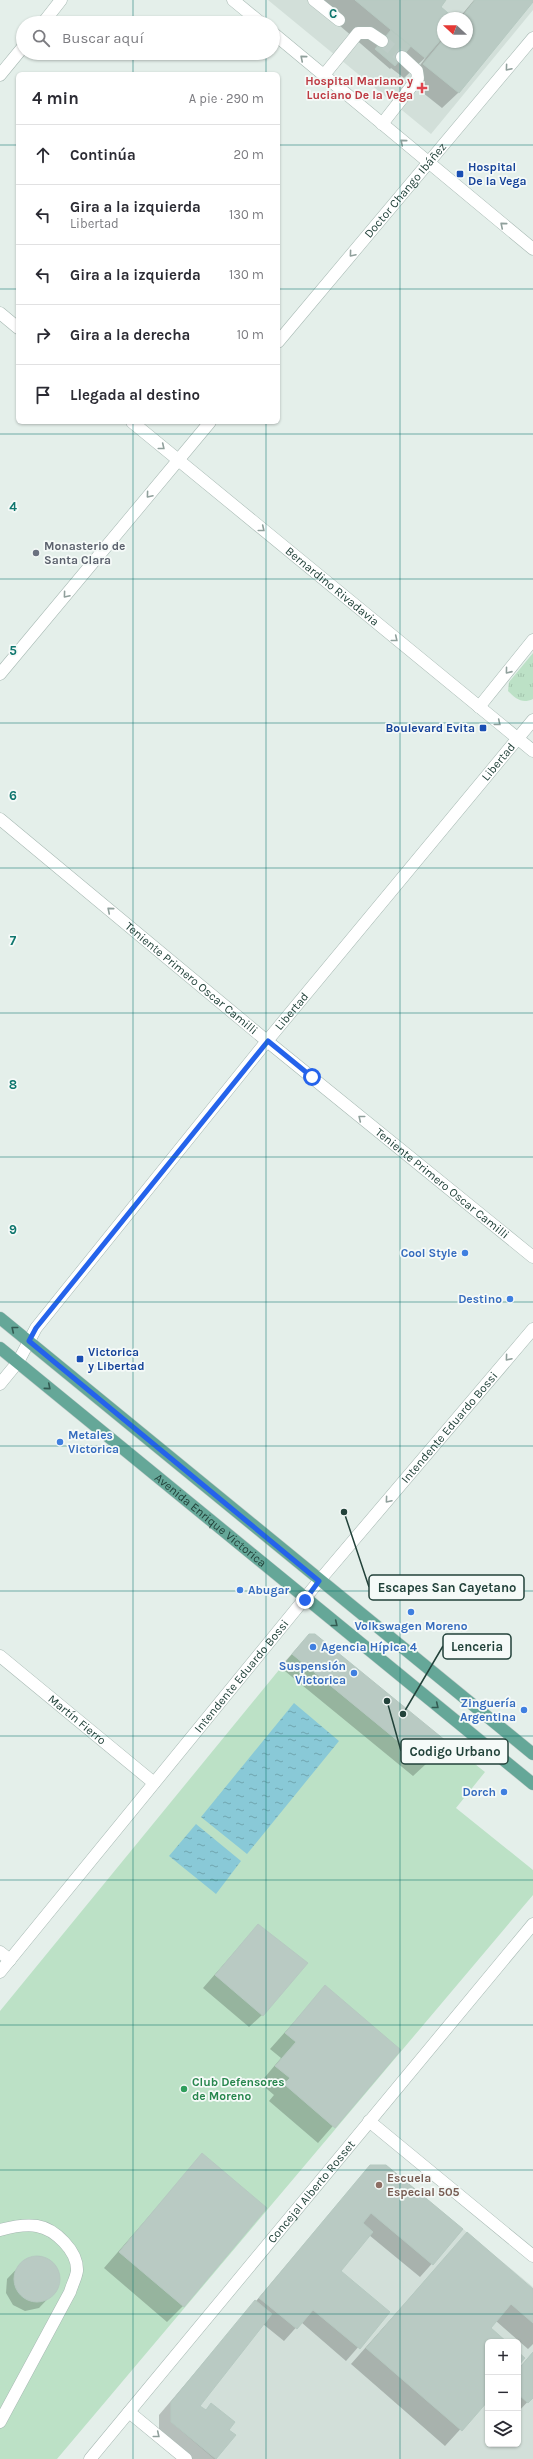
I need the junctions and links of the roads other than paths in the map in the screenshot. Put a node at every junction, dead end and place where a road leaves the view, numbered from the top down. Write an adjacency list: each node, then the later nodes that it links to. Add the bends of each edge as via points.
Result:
1 (61, 0): 4 (street)
2 (233, 0): 5 (street)
3 (314, 0): 6 (street)
4 (48, 16)
5 (252, 16)
6 (339, 20)
7 (533, 38): 15 (street, Doctor Chango Ibáñez, one-way to 15)
8 (280, 39): 13 (street, one-way to 8)
9 (382, 41): 13 (street, via 370,32 358,34)
10 (16, 56): 12 (street)
11 (402, 57): 14 (street, via 417,71 418,78)
12 (0, 75)
13 (324, 75): 14 (street)
14 (382, 124): 15 (street, one-way to 14)
15 (429, 163): 16 (street, one-way to 15); 19 (street, Doctor Chango Ibáñez, one-way to 19)
16 (533, 250)
17 (0, 313): 18 (street)
18 (16, 326)
19 (280, 340)
20 (134, 424): 22 (street, Bernardino Rivadavia, one-way to 22)
21 (208, 424): 22 (street)
22 (178, 460): 24 (street, one-way to 24); 25 (street, Bernardino Rivadavia, one-way to 25)
23 (533, 640): 25 (street, one-way to 25)
24 (0, 674)
25 (479, 707): 27 (street, Bernardino Rivadavia, one-way to 27)
26 (533, 720): 27 (street)
27 (517, 739): 28 (street, Bernardino Rivadavia); 30 (street, Libertad)
28 (533, 751)
29 (0, 819): 30 (street, Teniente Primero Oscar Camilli, one-way to 29)
30 (268, 1041): 31 (street, Teniente Primero Oscar Camilli, one-way to 30); 34 (street, Libertad, via 36,1328)
31 (533, 1257)
32 (0, 1318): 34 (main road, Avenida Enrique Victorica, one-way to 32)
33 (533, 1329): 38 (street, Intendente Eduardo Bossi, one-way to 38)
34 (29, 1341): 36 (street, Libertad); 38 (main road, Avenida Enrique Victorica)
35 (0, 1348): 36 (main road, Avenida Enrique Victorica)
36 (18, 1362): 37 (street, Libertad); 39 (main road, Avenida Enrique Victorica, one-way to 39)
37 (0, 1384)
38 (319, 1581): 39 (street, Intendente Eduardo Bossi); 41 (main road, Avenida Enrique Victorica)
39 (305, 1600): 42 (street, Intendente Eduardo Bossi); 43 (main road, Avenida Enrique Victorica, one-way to 43)
40 (0, 1656): 42 (street, Martín Fierro)
41 (533, 1754)
42 (154, 1784): 46 (street, Intendente Eduardo Bossi)
43 (533, 1784)
44 (533, 1924): 48 (street, Concejal Alberto Rosset)
45 (0, 1952): 46 (street)
46 (10, 1960): 47 (street, Intendente Eduardo Bossi)
47 (0, 1972)
48 (369, 2121): 50 (street); 51 (street, Concejal Alberto Rosset)
49 (0, 2230): 52 (street, via 13,2226 37,2226 57,2235 73,2253 77,2271 70,2292)
50 (533, 2256)
51 (129, 2412): 53 (street, Concejal Alberto Rosset); 54 (street, one-way to 54)
52 (0, 2422)
53 (90, 2459)
54 (186, 2459)

